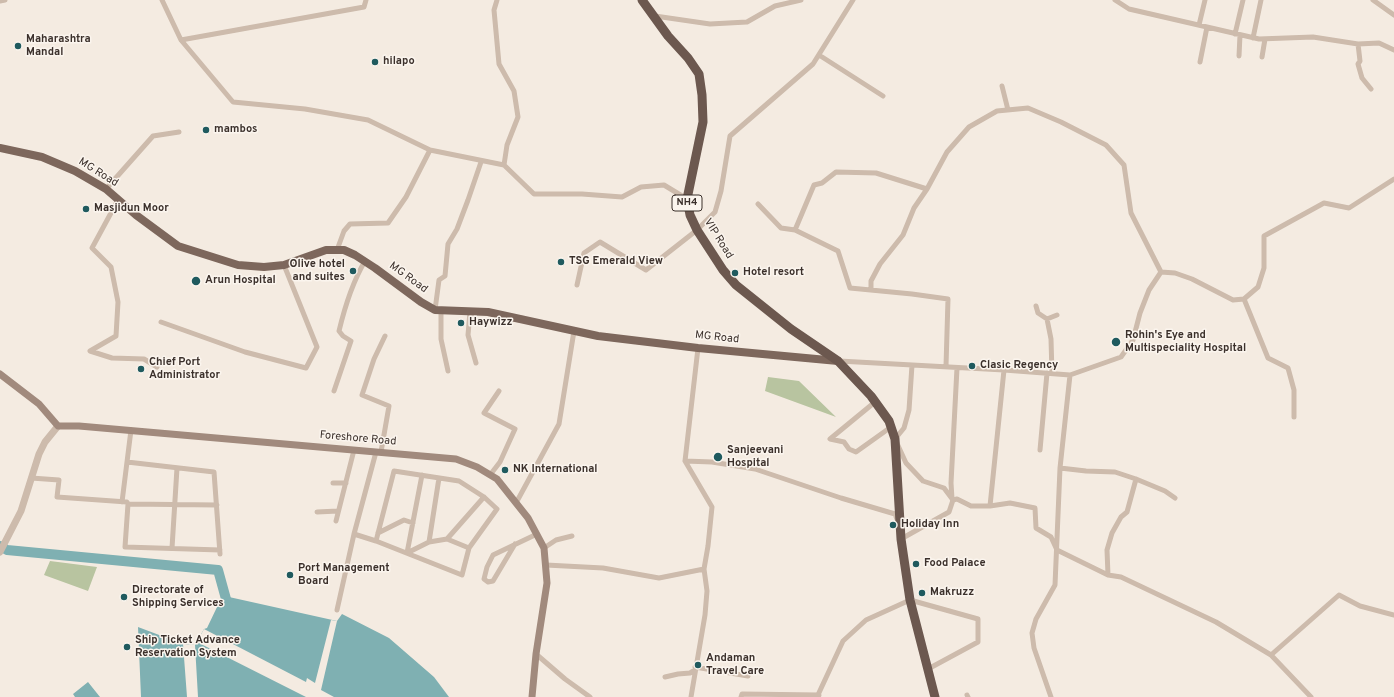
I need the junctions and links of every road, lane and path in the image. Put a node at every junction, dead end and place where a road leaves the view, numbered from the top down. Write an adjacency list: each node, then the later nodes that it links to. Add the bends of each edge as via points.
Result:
1 (5, 0): 13 (street)
2 (162, 0): 21 (street)
3 (366, 0): 21 (street, via 364,7)
4 (498, 0): 36 (street, via 494,10 499,64 514,91 518,117 507,145)
5 (642, 0): 15 (highway, VIP Road / NH4)
6 (800, 0): 15 (street, via 775,6 747,22 710,24)
7 (853, 0): 24 (street)
8 (1115, 0): 16 (street, via 1129,9)
9 (1205, 0): 16 (street)
10 (1242, 0): 18 (street)
11 (1261, 0): 19 (street)
12 (1373, 0): 14 (street)
13 (0, 1)
14 (1394, 15)
15 (655, 16): 40 (highway, VIP Road / NH4, via 699,74 703,122)
16 (1199, 25): 17 (street)
17 (1207, 27): 18 (street); 27 (street)
18 (1237, 34): 19 (street); 25 (street)
19 (1253, 38): 20 (street)
20 (1265, 39): 22 (street, via 1313,37); 26 (street)
21 (181, 40): 34 (street, via 233,102 305,109 368,120)
22 (1358, 44): 23 (street, via 1379,44); 29 (street, via 1358,64 1362,78)
23 (1394, 50)
24 (819, 55): 30 (street); 43 (street, via 813,64 730,136 715,212)
25 (1239, 56)
26 (1262, 57)
27 (1200, 62)
28 (1002, 86): 31 (street)
29 (1371, 89)
30 (883, 96)
31 (1008, 110): 39 (street, via 997,111 969,127 947,152); 48 (street, via 1028,108 1106,145 1124,165 1131,213)
32 (180, 132): 38 (street, via 153,136)
33 (0, 148): 38 (main road, MG Road, via 42,157 75,171)
34 (430, 150): 35 (street); 45 (street, via 406,197 388,223 350,224 344,231)
35 (481, 162): 36 (street); 53 (street, via 460,222 448,244 445,276 439,280)
36 (504, 165): 40 (street, via 534,194 622,196 641,187 664,185)
37 (1394, 179): 51 (street, via 1349,208 1324,203 1264,236 1264,268 1258,287)
38 (106, 189): 41 (main road, MG Road)
39 (927, 189): 44 (street, via 876,173 836,172 814,186); 50 (street, via 914,208 903,235 870,281)
40 (686, 199): 43 (highway, VIP Road / NH4)
41 (118, 200): 47 (main road, MG Road, via 178,246 238,265); 64 (street, via 92,248 111,267 118,302 116,336 90,351 112,358 144,360)
42 (758, 204): 44 (street, via 781,228)
43 (697, 230): 49 (street, via 646,270 600,242 584,253); 61 (highway, VIP Road / NH4, via 736,285 791,329)
44 (795, 230): 50 (street, via 838,251 850,288)
45 (337, 250): 46 (main road, MG Road, via 344,250); 47 (main road, MG Road, via 326,250)
46 (365, 261): 53 (main road, MG Road, via 421,302); 72 (street, via 350,291 339,331 351,341)
47 (284, 265): 57 (street, via 317,346 306,368 245,352)
48 (1161, 272): 51 (street, via 1175,273 1192,279 1233,300); 71 (street, via 1146,296 1133,340 1121,357)
49 (577, 284)
50 (871, 290): 65 (street, via 948,299)
51 (1244, 299): 75 (street, via 1268,358 1288,368 1294,390)
52 (1036, 306): 56 (street, via 1038,313)
53 (438, 310): 54 (main road, MG Road); 68 (street)
54 (470, 312): 58 (main road, MG Road, via 488,312); 62 (street, via 468,335)
55 (1057, 315): 56 (street)
56 (1047, 319): 70 (street, via 1051,339)
57 (161, 322)
58 (574, 331): 60 (main road, MG Road); 98 (street, via 559,424)
59 (385, 336): 82 (street, via 362,395 389,406)
60 (698, 348): 61 (main road, MG Road); 83 (street)
61 (838, 361): 63 (street); 74 (highway, NH4)
62 (476, 363)
63 (912, 365): 65 (street); 79 (street, via 909,410 904,428)
64 (157, 366)
65 (946, 366): 66 (street)
66 (957, 368): 67 (street); 96 (street, via 951,483)
67 (1004, 370): 70 (street); 102 (street)
68 (448, 371)
69 (0, 374): 76 (main road, via 39,404)
70 (1049, 374): 71 (street); 81 (street)
71 (1070, 375): 86 (street)
72 (334, 391)
73 (499, 391): 88 (street, via 484,413 515,429 500,462)
74 (875, 402): 77 (highway, NH4); 77 (street, via 830,439 844,442 849,449 856,452)
75 (1294, 417)
76 (58, 426): 78 (main road, Foreshore Road); 89 (street, via 38,454)
77 (891, 427): 79 (highway, NH4)
78 (131, 430): 80 (main road, Foreshore Road); 84 (street)
79 (895, 439): 96 (street, via 906,463 923,481 944,488); 111 (highway, NH4)
80 (354, 450): 82 (main road, Foreshore Road); 93 (street)
81 (1040, 450)
82 (378, 452): 88 (main road, Foreshore Road, via 456,459); 108 (street)
83 (685, 461): 111 (street, via 712,462 755,469 895,514); 123 (street, via 712,506)
84 (127, 462): 85 (street); 97 (street)
85 (177, 468): 100 (street); 101 (street, via 214,472)
86 (1060, 468): 91 (street, via 1115,472); 119 (street)
87 (422, 475): 90 (street); 106 (street); 107 (street, via 394,471)
88 (490, 475): 98 (main road, Foreshore Road, via 497,479)
89 (31, 478): 97 (street, via 59,480 57,497); 120 (street, via 21,511)
90 (439, 478): 94 (street, via 459,481); 114 (street)
91 (1136, 479): 95 (street); 124 (street, via 1127,512 1112,533 1107,550)
92 (333, 483): 93 (street)
93 (346, 483): 103 (street)
94 (484, 497): 112 (street); 117 (street, via 497,509)
95 (1175, 498)
96 (953, 500): 102 (street, via 957,498 971,506); 111 (street, via 949,512)
97 (122, 502): 99 (street)
98 (516, 503): 109 (main road, Foreshore Road)
99 (128, 504): 100 (street); 116 (street, via 125,547)
100 (175, 504): 101 (street); 116 (street)
101 (217, 505): 116 (street, via 220,552)
102 (990, 506): 119 (street, via 1010,503 1035,508 1036,528 1051,537)
103 (338, 511): 104 (street); 105 (street)
104 (317, 512)
105 (336, 521)
106 (413, 523): 107 (street, via 404,520); 121 (street)
107 (378, 533): 113 (street)
108 (354, 534): 113 (street); 126 (street)
109 (537, 534): 115 (street); 118 (main road, Foreshore Road)
110 (572, 536): 118 (street, via 556,540)
111 (901, 538): 125 (highway, NH4)
112 (447, 539): 114 (street); 117 (street)
113 (376, 541): 121 (street)
114 (429, 542): 121 (street)
115 (515, 544): 115 (street, via 493,555 486,567 484,579 488,582 493,581)
116 (172, 548)
117 (469, 548): 121 (street, via 462,575)
118 (544, 548): 122 (main road, Foreshore Road)
119 (1057, 550): 124 (street); 140 (street, via 1055,585 1036,619 1032,633 1034,648)
120 (0, 552)
121 (407, 553)
122 (546, 564): 123 (street, via 603,568 659,578); 128 (main road, Foreshore Road, via 547,582)
123 (704, 569): 130 (street, via 707,591 705,615)
124 (1108, 575): 129 (street, via 1121,577 1216,622)
125 (910, 600): 131 (highway, NH4); 131 (street, via 978,619 978,642); 134 (street, via 866,620 843,641)
126 (337, 610)
127 (1394, 615): 129 (street, via 1360,606 1339,595)
128 (536, 654): 135 (main road, Foreshore Road); 136 (street)
129 (1271, 655): 141 (street)
130 (695, 668): 132 (street); 133 (street, via 690,674); 137 (street)
131 (928, 669): 139 (highway, NH4)
132 (748, 676)
133 (665, 677)
134 (818, 696): 138 (street, via 742,694)
135 (532, 697)
136 (590, 697)
137 (691, 697)
138 (742, 697)
139 (935, 697)
140 (1051, 697)
141 (1311, 697)

